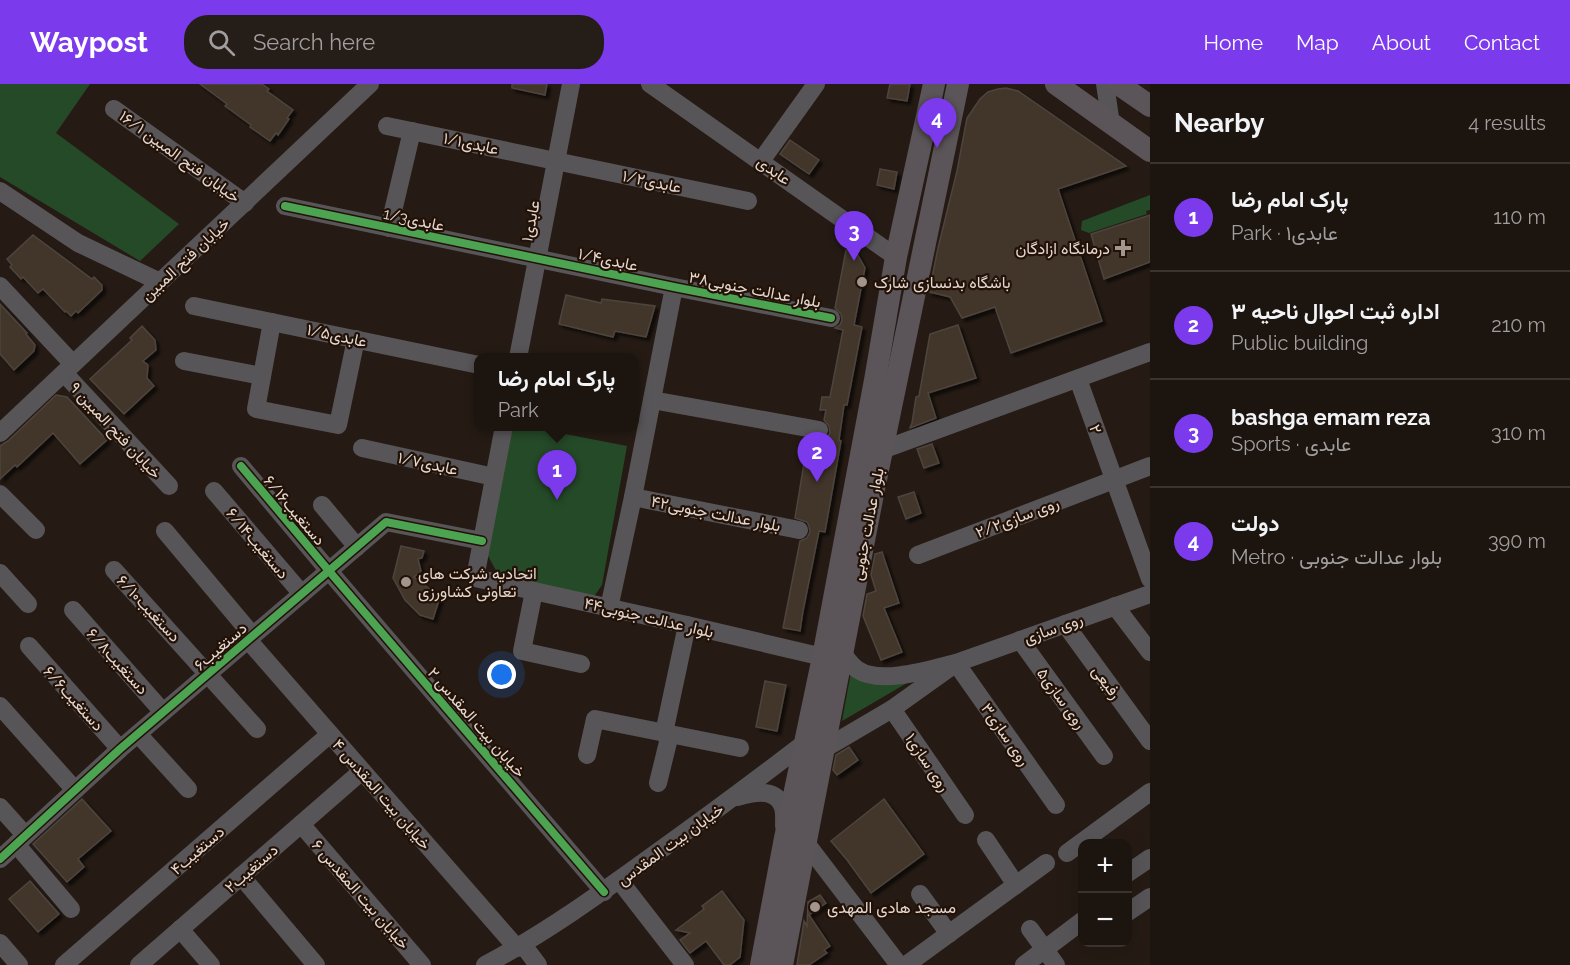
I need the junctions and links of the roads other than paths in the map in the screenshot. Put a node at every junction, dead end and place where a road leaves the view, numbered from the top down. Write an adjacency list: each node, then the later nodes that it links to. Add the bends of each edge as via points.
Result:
1 (370, 84): 21 (street, خیابان فتح المبین)
2 (571, 84): 17 (street, ۱عابدی)
3 (650, 84): 18 (street, عابدی)
4 (816, 84): 18 (street)
5 (934, 84): 24 (main road, بلوار عدالت جنوبی)
6 (970, 84): 10 (main road)
7 (1056, 84): 13 (main road)
8 (1106, 84): 13 (street)
9 (1118, 84): 11 (main road)
10 (956, 93): 45 (main road, بلوار عدالت جنوبی)
11 (1150, 106)
12 (114, 109): 21 (street, خیابان فتح المبین ۱۶/۱)
13 (1111, 124): 16 (main road)
14 (387, 126): 15 (street, عابدی۱/۱)
15 (412, 131): 17 (street, عابدی۱/۱); 23 (street)
16 (1150, 151)
17 (556, 161): 20 (street, عابدی۱/۲); 25 (street, ۱عابدی)
18 (761, 161): 24 (street, عابدی)
19 (0, 191): 26 (street, via 78,243)
20 (748, 201)
21 (245, 203): 26 (street, خیابان فتح المبین)
22 (285, 206): 23 (street, عابدی1/3)
23 (389, 228): 25 (street, عابدی1/3)
24 (896, 256): 55 (main road, بلوار عدالت جنوبی, via 875,380)
25 (537, 258): 28 (street, عابدی۱/۴); 34 (street, ۱عابدی)
26 (160, 282): 37 (street, خیابان فتح المبین)
27 (0, 286): 37 (street, خیابان فتح المبین ۹)
28 (674, 287): 30 (street, بلوار عدالت جنوبی۳۸); 40 (street)
29 (194, 306): 31 (street, عابدی۱/۵)
30 (831, 318)
31 (272, 322): 32 (street, عابدی۱/۵); 38 (street)
32 (356, 339): 36 (street, عابدی۱/۵); 38 (street, via 338,425 256,409)
33 (1150, 352): 39 (street)
34 (519, 353)
35 (184, 361): 38 (street)
36 (474, 364)
37 (68, 369): 43 (street, خیابان فتح المبین); 50 (street, خیابان فتح المبین ۹)
38 (262, 376)
39 (1078, 379): 45 (street); 49 (street, ۲)
40 (652, 400): 41 (street); 53 (street)
41 (819, 430)
42 (503, 431): 48 (street)
43 (0, 433)
44 (362, 448): 48 (street, عابدی۱/۷)
45 (882, 450): 55 (main road, بلوار عدالت جنوبی)
46 (241, 466): 63 (street, دستغیب۶/۱۶)
47 (1150, 466): 49 (street, روی سازی۲/۲)
48 (494, 477): 59 (street)
49 (1115, 479): 61 (street, روی سازی۲/۲); 65 (street, ۲)
50 (169, 486)
51 (214, 491): 67 (street, دستغیب۶/۱۴)
52 (0, 494): 56 (street)
53 (633, 497): 57 (street, بلوار عدالت جنوبی۴۲); 71 (street)
54 (322, 505): 60 (street)
55 (857, 526): 79 (main road, بلوار عدالت جنوبی)
56 (36, 530)
57 (800, 530)
58 (165, 531): 75 (street, خیابان بیت المقدس ۴)
59 (482, 541): 60 (street, دستغیب۶, via 386,522); 66 (street, بلوار عدالت جنوبی۴۴, via 475,578)
60 (357, 547): 63 (street, دستغیب۶)
61 (918, 555)
62 (114, 570): 82 (street, دستغیب۶/۱۰)
63 (329, 571): 67 (street, دستغیب۶); 117 (street, خیابان بیت المقدس ۲)
64 (0, 573): 69 (street)
65 (1150, 579)
66 (534, 591): 71 (street, بلوار عدالت جنوبی۴۴); 81 (street, via 522,651)
67 (302, 594): 75 (street, دستغیب۶)
68 (1150, 594): 70 (street, روی سازی)
69 (28, 604)
70 (1115, 606): 73 (street, روی سازی); 78 (street)
71 (609, 608): 74 (street, بلوار عدالت جنوبی۴۴)
72 (73, 610): 85 (street, دستغیب۶/۸)
73 (1065, 624): 76 (street, روی سازی); 90 (street, رفیعی)
74 (687, 625): 79 (street, بلوار عدالت جنوبی۴۴); 87 (street)
75 (250, 638): 82 (street, دستغیب۶); 89 (street, خیابان بیت المقدس ۴)
76 (1020, 640): 80 (street, روی سازی); 95 (street, روی سازی۵)
77 (29, 646): 93 (street, دستغیب۶/۶)
78 (1150, 652)
79 (833, 654): 80 (street, via 870,676 906,674); 91 (main road, بلوار عدالت جنوبی)
80 (956, 663): 84 (street, خیابان بیت المقدس); 102 (street, روی سازی۳)
81 (581, 664)
82 (209, 673): 85 (street, دستغیب۶); 86 (street, دستغیب۶/۱۰)
83 (0, 706): 99 (street)
84 (892, 709): 91 (street, خیابان بیت المقدس); 104 (street, روی سازی۱)
85 (164, 712): 88 (street, دستغیب۶)
86 (257, 729)
87 (667, 733): 92 (street); 94 (street, via 595,719); 97 (street)
88 (138, 734): 93 (street, دستغیب۶); 98 (street)
89 (330, 734): 96 (street, خیابان بیت المقدس ۴); 132 (street, دستغیب۴)
90 (1150, 741)
91 (815, 746): 101 (street, خیابان بیت المقدس); 107 (main road, بلوار عدالت جنوبی)
92 (740, 748)
93 (120, 749): 99 (street, دستغیب۶)
94 (587, 755)
95 (1104, 756)
96 (362, 771): 105 (street, ۲دستغیب); 127 (street, خیابان بیت المقدس ۴)
97 (658, 783)
98 (188, 789)
99 (75, 790): 106 (street, دستغیب۶)
100 (1150, 792): 109 (street)
101 (732, 798): 107 (street, via 755,792 774,796 783,806); 115 (street, خیابان بیت المقدس)
102 (1056, 805)
103 (0, 807): 106 (street)
104 (965, 815)
105 (301, 824): 114 (street, ۲دستغیب); 136 (street, خیابان بیت المقدس ۶)
106 (21, 840): 111 (street, دستغیب۶); 120 (street)
107 (796, 840): 122 (main road, بلوار عدالت جنوبی); 141 (street)
108 (986, 840): 116 (street)
109 (1067, 853)
110 (1150, 858): 113 (street)
111 (0, 859)
112 (1046, 863): 116 (street)
113 (1132, 870)
114 (241, 876): 124 (street, ۲دستغیب); 135 (street)
115 (619, 880): 117 (street, خیابان بیت المقدس); 130 (street)
116 (1016, 885): 126 (street)
117 (604, 891): 127 (street, خیابان بیت المقدس)
118 (920, 894): 126 (street)
119 (1150, 897): 121 (street)
120 (70, 909)
121 (1132, 909)
122 (781, 916): 139 (main road, بلوار عدالت جنوبی); 140 (main road, بلوار عدالت جنوبی)
123 (1078, 925): 129 (street)
124 (180, 929): 133 (street, ۲دستغیب); 134 (street)
125 (1030, 929): 129 (street)
126 (949, 934): 142 (street)
127 (520, 946): 137 (street, خیابان بیت المقدس); 138 (street, خیابان بیت المقدس ۴)
128 (2, 949): 131 (street)
129 (1045, 950): 143 (street); 144 (street)
130 (681, 960)
131 (19, 965)
132 (64, 965)
133 (139, 965)
134 (211, 965)
135 (316, 965)
136 (422, 965)
137 (485, 965)
138 (538, 965)
139 (761, 965)
140 (782, 965)
141 (899, 965)
142 (906, 965)
143 (1024, 965)
144 (1056, 965)

